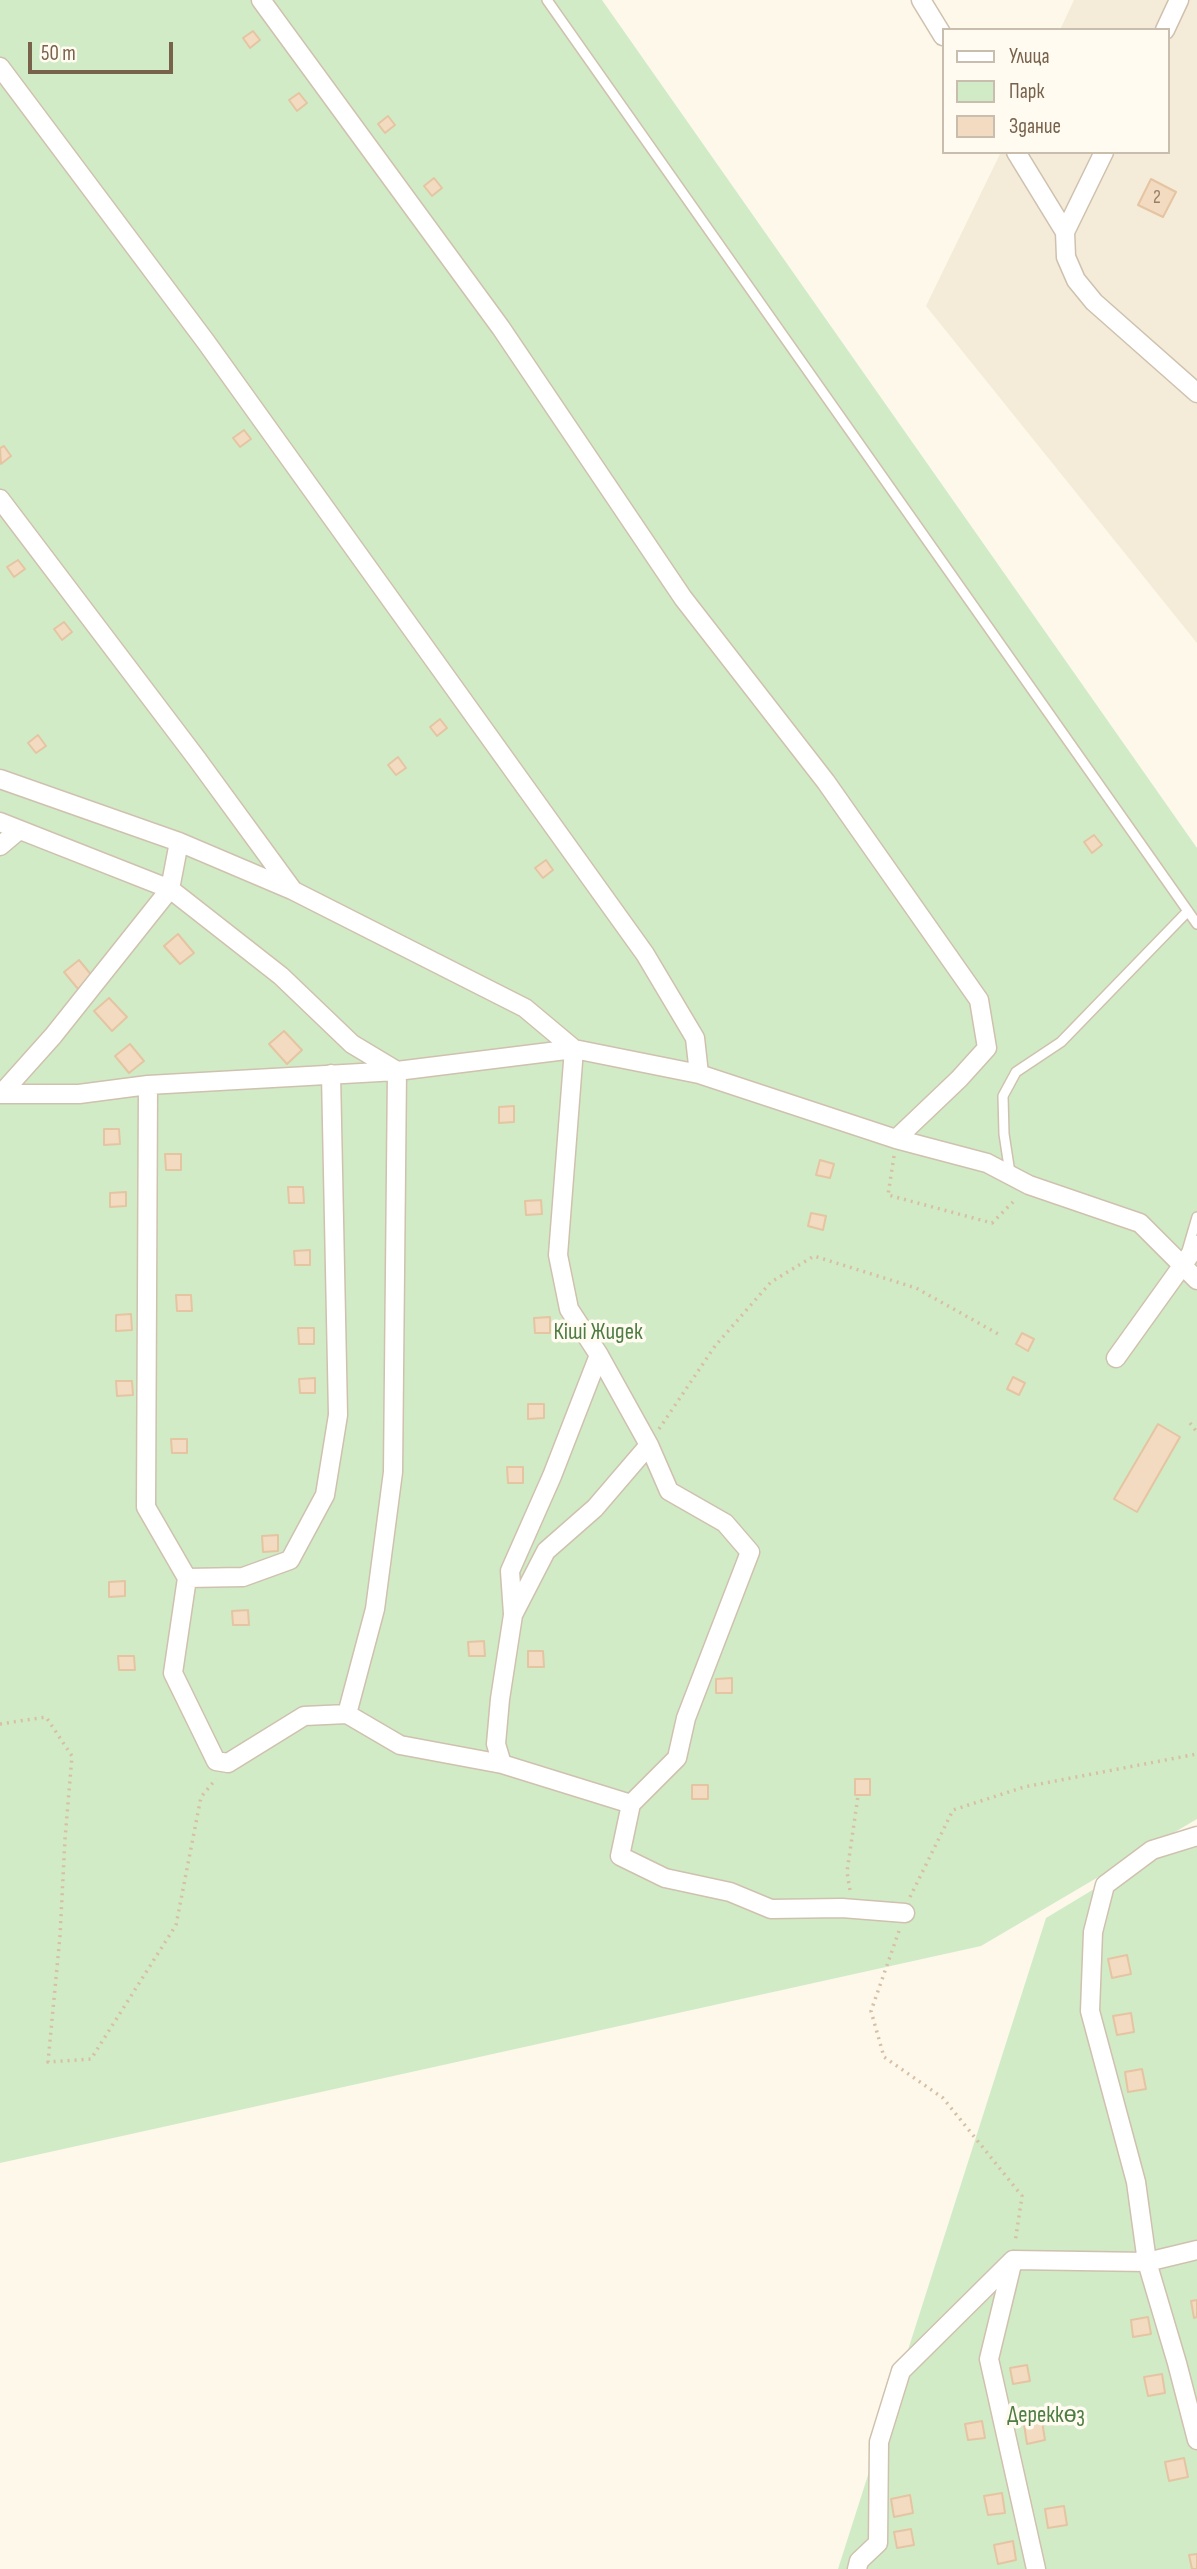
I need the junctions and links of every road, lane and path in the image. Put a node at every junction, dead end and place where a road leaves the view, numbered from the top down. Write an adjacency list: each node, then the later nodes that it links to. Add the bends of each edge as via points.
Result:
1 (261, 0): 28 (street, via 501,328 683,598 826,782 979,1000 987,1048)
2 (547, 0): 20 (lane)
3 (921, 0): 6 (street)
4 (1180, 0): 5 (street)
5 (1166, 28)
6 (942, 34)
7 (0, 67): 25 (street, via 206,342 645,954 695,1038)
8 (1017, 154): 10 (street)
9 (1103, 154): 10 (street)
10 (1065, 232): 11 (street, via 1066,257 1088,295)
11 (1197, 393)
12 (0, 499): 19 (street)
13 (0, 779): 16 (street)
14 (0, 822): 15 (street)
15 (19, 830): 17 (street); 18 (street)
16 (179, 842): 18 (street); 19 (street)
17 (0, 846)
18 (170, 889): 23 (street, via 281,976 352,1044); 27 (street)
19 (292, 890): 22 (street, via 525,1008)
20 (1188, 911): 21 (lane); 29 (lane, via 1061,1042 1016,1072 1003,1096)
21 (1197, 924)
22 (574, 1049): 23 (street); 25 (street); 36 (street, via 558,1255 569,1309)
23 (397, 1071): 24 (street); 43 (street, via 393,1472 375,1609)
24 (331, 1074): 26 (street); 41 (street, via 338,1415 325,1495 290,1560 243,1577)
25 (699, 1074): 28 (street)
26 (148, 1085): 27 (street, via 79,1094); 41 (street, via 146,1507)
27 (1, 1094)
28 (896, 1139): 29 (street, via 987,1163); 30 (path, via 888,1195 992,1223)
29 (1010, 1175): 30 (street)
30 (1029, 1185): 33 (street, via 1140,1223)
31 (1197, 1217): 33 (lane)
32 (1197, 1245): 33 (street)
33 (1182, 1266): 34 (street); 37 (street)
34 (1197, 1280)
35 (1000, 1335): 40 (path, via 916,1288 814,1256 771,1282 715,1346)
36 (599, 1355): 40 (street); 42 (street, via 510,1571)
37 (1116, 1358)
38 (1190, 1423): 39 (path)
39 (1197, 1432)
40 (649, 1445): 42 (street, via 595,1508 545,1551); 49 (street, via 669,1491 725,1523 750,1552 686,1718 677,1758)
41 (187, 1578): 46 (street, via 173,1673 216,1761)
42 (513, 1615): 47 (street, via 496,1744)
43 (347, 1714): 46 (street, via 304,1716); 47 (street, via 400,1745)
44 (0, 1724): 46 (path, via 46,1717 72,1756 48,2062 91,2059 176,1925 201,1797)
45 (1197, 1754): 52 (path, via 1024,1787 953,1810)
46 (228, 1763)
47 (502, 1764): 49 (street)
48 (859, 1796): 51 (path, via 847,1872)
49 (631, 1804): 51 (street, via 620,1856 665,1878 730,1892 771,1909)
50 (1197, 1836): 55 (street, via 1153,1850 1105,1885 1093,1932 1090,2011 1136,2182)
51 (852, 1909): 52 (street)
52 (905, 1913): 54 (path, via 871,2011 884,2057 943,2098 1022,2196)
53 (1197, 2250): 55 (street)
54 (1013, 2260): 55 (street); 57 (street, via 901,2371 879,2442 878,2543); 58 (street, via 989,2358)
55 (1147, 2262): 56 (street)
56 (1197, 2440)
57 (857, 2569)
58 (1037, 2569)

